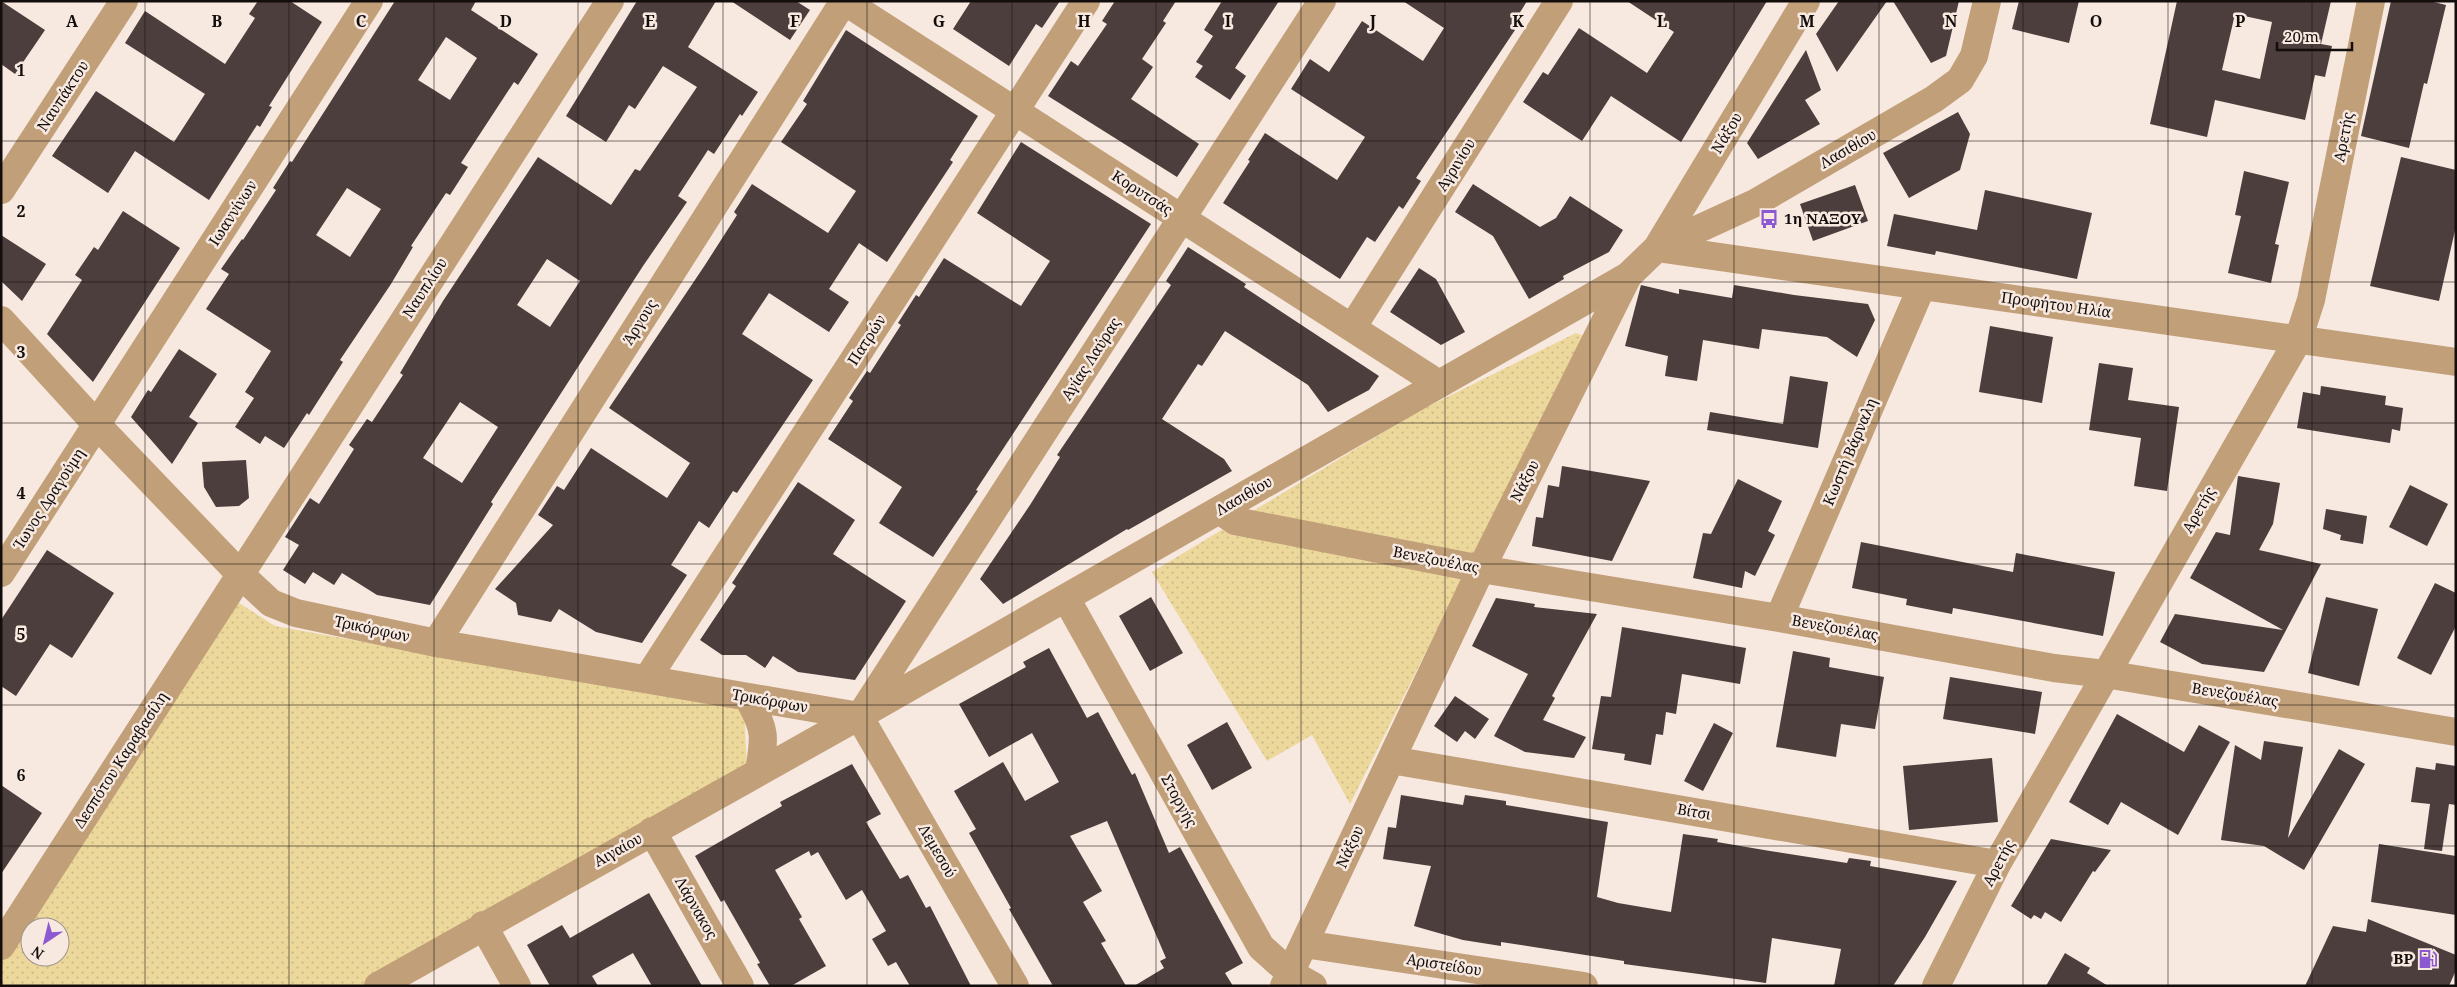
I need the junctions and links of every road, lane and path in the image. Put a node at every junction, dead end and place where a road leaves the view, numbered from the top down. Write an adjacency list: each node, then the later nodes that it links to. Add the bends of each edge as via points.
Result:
1 (124, 1): 12 (street, Ναυπάκτου)
2 (369, 1): 22 (street, Ιωαννίνων)
3 (610, 1): 26 (street, Ναυπλίου)
4 (844, 1): 11 (street, Κορυτσάς); 29 (street, Άργους)
5 (1086, 1): 11 (street, Πατρών)
6 (1322, 1): 13 (street, Αγίας Λαύρας)
7 (1559, 1): 18 (street, Αγρινίου)
8 (1806, 1): 14 (street, Νάξου)
9 (1987, 1): 14 (street, Λασιθίου, via 1974,56 1960,80 1934,99 1755,203)
10 (2371, 1): 19 (street, Αρετής, via 2311,300)
11 (1015, 111): 13 (street, Κορυτσάς); 31 (street, Πατρών)
12 (1, 190)
13 (1182, 219): 18 (street, Κορυτσάς); 33 (street, Αγίας Λαύρας)
14 (1657, 248): 15 (street, Νάξου); 16 (street, Προφήτου Ηλία)
15 (1628, 276): 21 (street, Λασιθίου); 24 (street, Νάξου)
16 (1922, 286): 19 (street, Προφήτου Ηλία); 28 (street, Κωστή Βάρναλη)
17 (1, 320): 22 (street, Τρικόρφων)
18 (1352, 328): 21 (street, Κορυτσάς)
19 (2298, 340): 20 (street, Προφήτου Ηλία); 30 (street, Αρετής)
20 (2456, 362)
21 (1439, 384): 23 (street, Λασιθίου)
22 (97, 425): 25 (street, Ίωνος Δραγούμη); 26 (street, Τρικόρφων)
23 (1219, 510): 24 (street, Βενεζουέλας, via 1235,521); 27 (street, Λασιθίου)
24 (1481, 569): 28 (street, Βενεζουέλας); 35 (street, Νάξου)
25 (1, 573)
26 (240, 574): 29 (street, Τρικόρφων, via 271,603 296,614); 41 (street, Δεσπότου Καραβασίλη)
27 (1066, 598): 33 (street, Λασιθίου); 42 (street, Στοργής, via 1261,947)
28 (1779, 618): 30 (street, Βενεζουέλας, via 2054,668)
29 (436, 643): 31 (street, Τρικόρφων)
30 (2105, 674): 34 (street, Βενεζουέλας); 38 (street, Αρετής)
31 (647, 679): 32 (street, Τρικόρφων)
32 (748, 698): 33 (street, Τρικόρφων); 36 (street, via 765,736)
33 (859, 716): 36 (street, Αιγαίου); 46 (street, Λεμεσού)
34 (2456, 732)
35 (1390, 760): 38 (street, Βίτσι); 40 (street, Νάξου)
36 (759, 771): 37 (street, Αιγαίου)
37 (652, 831): 39 (street, Αιγαίου); 45 (street, Λάρνακος)
38 (1998, 864): 48 (street, Αρετής)
39 (483, 925): 43 (street, Αιγαίου); 44 (street)
40 (1304, 944): 42 (street, Νάξου); 47 (street, Αριστείδου)
41 (1, 946)
42 (1296, 981)
43 (378, 986)
44 (517, 986)
45 (740, 986)
46 (1015, 986)
47 (1584, 986)
48 (1936, 986)

